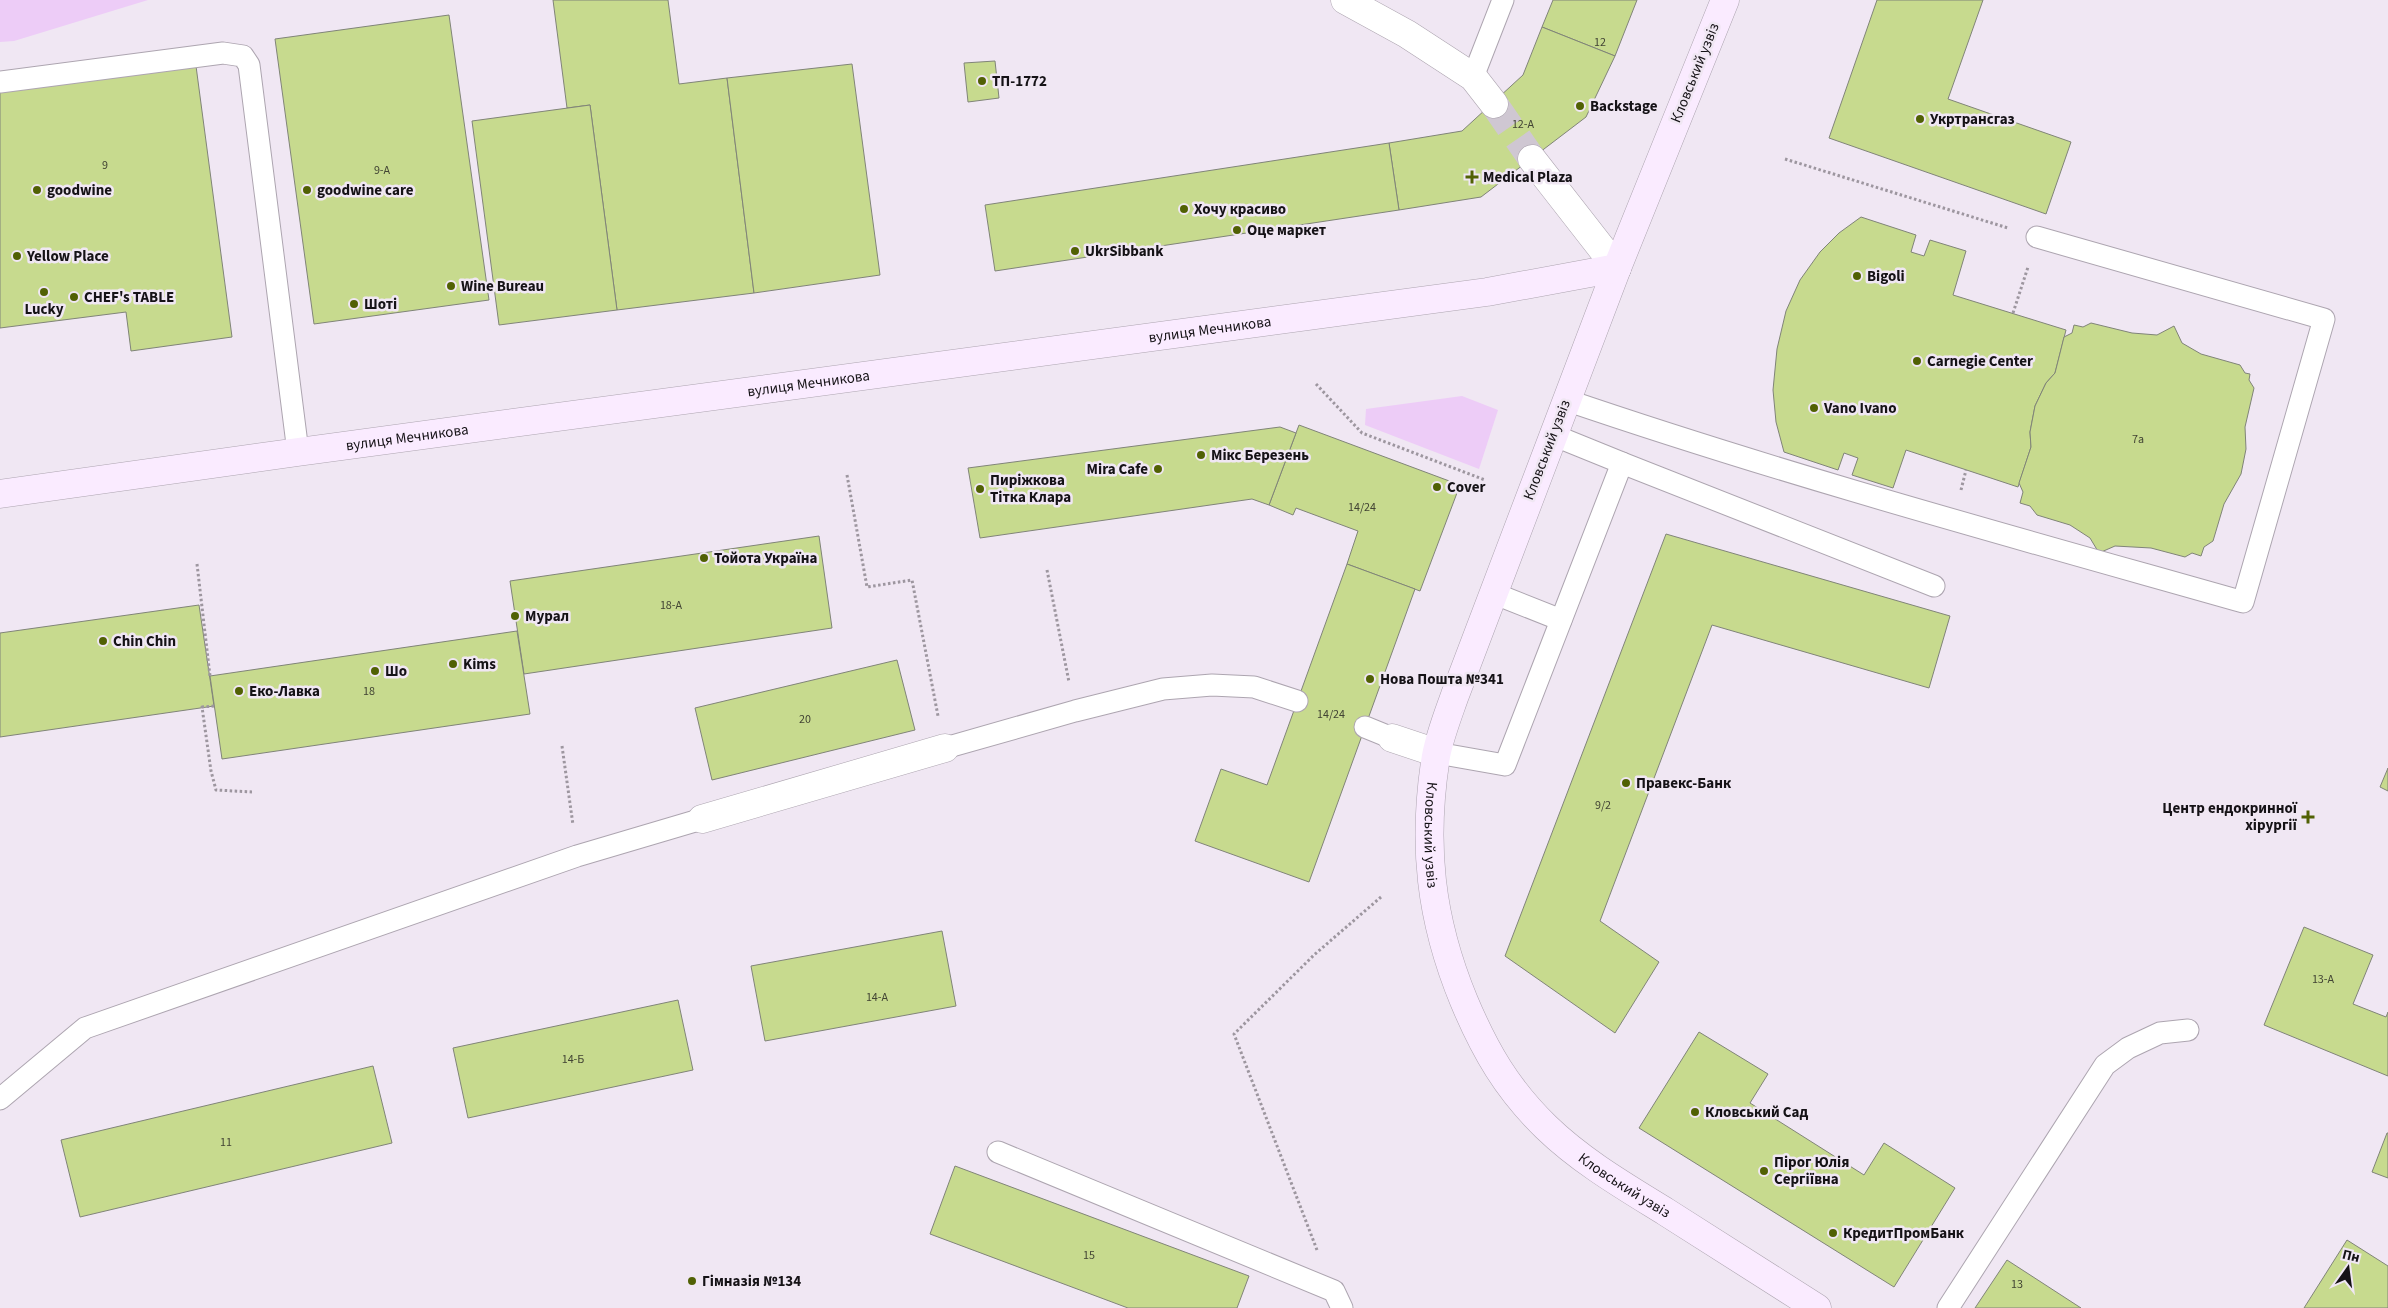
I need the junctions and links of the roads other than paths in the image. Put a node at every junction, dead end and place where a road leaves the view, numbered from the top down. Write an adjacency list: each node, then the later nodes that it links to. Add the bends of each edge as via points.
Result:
1 (1345, 0): 4 (street, via 1407,34)
2 (1503, 0): 4 (lane)
3 (1725, 0): 9 (street, Кловський узвіз)
4 (1473, 77): 6 (street)
5 (0, 82): 12 (lane, via 223,53 243,56 249,65)
6 (1494, 104)
7 (1532, 159): 9 (street)
8 (2037, 238): 10 (lane, via 2324,319 2243,602 1661,432)
9 (1617, 268): 10 (street, Кловський узвіз); 12 (street, вулиця Мечникова, via 1487,292)
10 (1566, 400): 11 (street, Кловський узвіз)
11 (1553, 435): 13 (lane); 16 (street, Кловський узвіз)
12 (298, 452): 14 (street, вулиця Мечникова)
13 (1622, 462): 15 (lane); 17 (lane)
14 (0, 494)
15 (1934, 586)
16 (1493, 593): 17 (lane); 22 (street, Кловський узвіз)
17 (1560, 620): 22 (lane, via 1505,765)
18 (1297, 701): 21 (lane, via 1254,687 1212,685 1164,689 1075,710)
19 (1365, 727): 20 (lane)
20 (1392, 738): 22 (street)
21 (944, 748): 23 (street)
22 (1437, 753): 28 (street, Кловський узвіз, via 1430,803 1429,857 1437,921 1451,969 1479,1036 1502,1077 1546,1127 1598,1169)
23 (702, 819): 25 (lane, via 577,856 85,1028)
24 (2188, 1030): 29 (lane, via 2160,1033 2128,1048 2105,1065)
25 (0, 1100)
26 (998, 1152): 27 (lane)
27 (1338, 1300)
28 (1817, 1308)
29 (1948, 1308)

